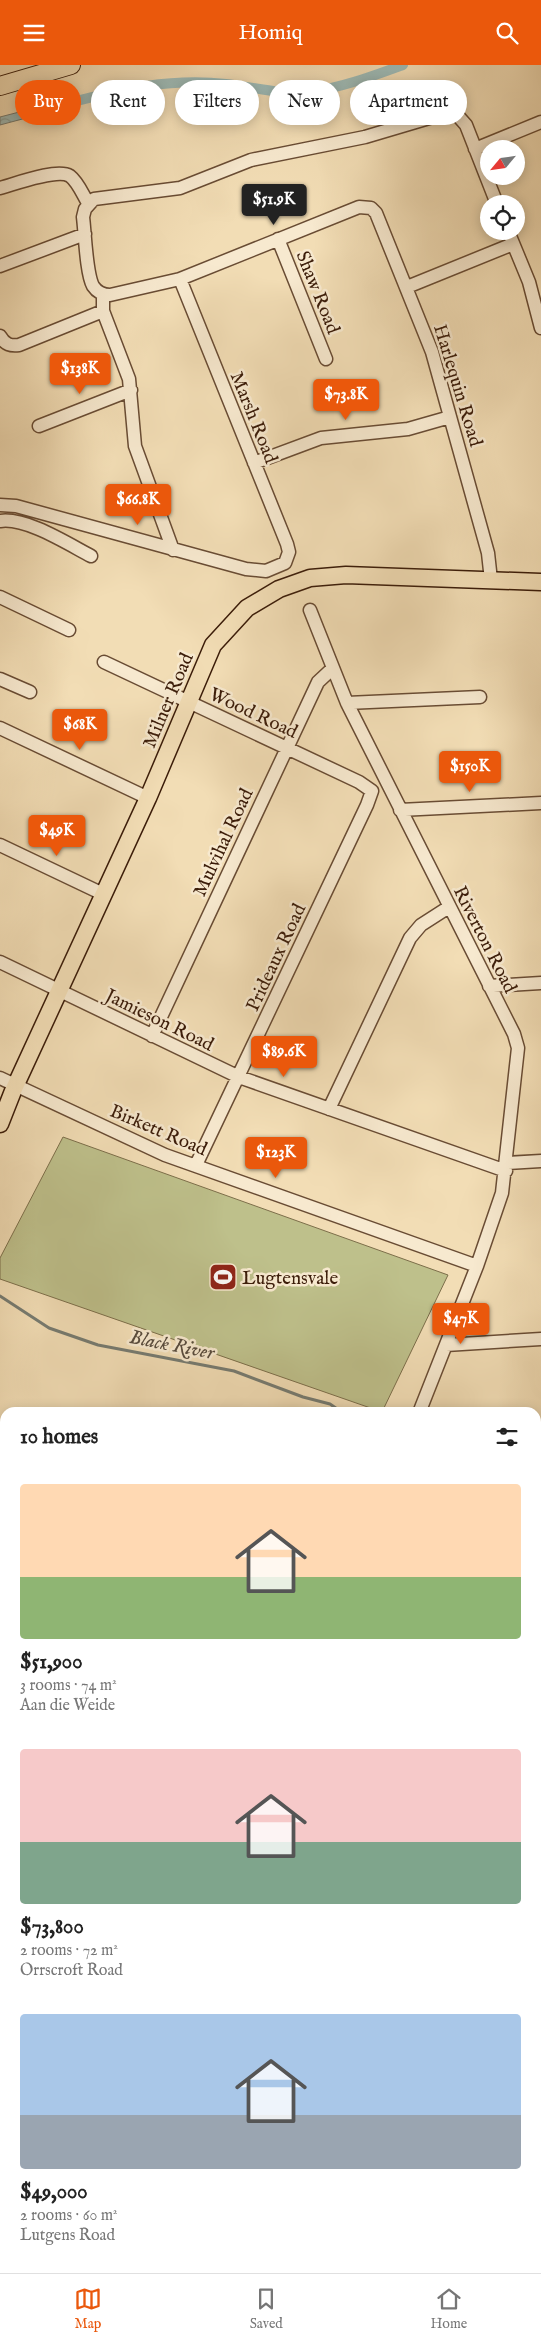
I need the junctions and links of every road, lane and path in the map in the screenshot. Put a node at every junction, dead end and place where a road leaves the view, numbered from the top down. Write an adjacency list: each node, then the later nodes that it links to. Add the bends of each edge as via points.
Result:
1 (71, 65): 2 (highway)
2 (0, 86)
3 (541, 122): 4 (street)
4 (475, 149): 6 (street); 7 (street, via 466,125 458,115 440,114 364,137 260,157 180,188 99,197)
5 (0, 188): 7 (street, via 64,174 75,181)
6 (493, 195)
7 (88, 203): 8 (street, via 84,217)
8 (85, 234): 12 (street); 15 (street, via 93,286)
9 (278, 239): 13 (street); 14 (street, Harlequin Road, via 359,207 371,208 381,221); 20 (street, Shaw Road)
10 (511, 240): 11 (street)
11 (513, 244): 14 (street); 16 (street)
12 (0, 266)
13 (180, 279): 15 (street, via 116,295); 24 (street, Marsh Road)
14 (407, 287): 22 (street, Harlequin Road, via 432,352)
15 (103, 295): 17 (street)
16 (538, 303): 18 (street)
17 (103, 311): 19 (street, via 19,345 6,344); 21 (street, via 127,372)
18 (541, 328)
19 (0, 336)
20 (326, 359)
21 (130, 390): 23 (street); 27 (street, via 134,446)
22 (450, 417): 24 (street, via 408,429 321,438); 29 (street, Harlequin Road, via 488,553)
23 (39, 426)
24 (254, 463): 27 (street, Marsh Road, via 289,559 281,566 266,571)
25 (0, 505): 27 (street, via 16,506)
26 (0, 521): 28 (street, via 33,527)
27 (173, 550)
28 (91, 556)
29 (491, 580): 30 (main road, Milner Road); 39 (main road, Milner Road, via 346,575 320,576 288,585 248,607 227,627 208,654)
30 (541, 582)
31 (0, 597): 33 (street)
32 (310, 611): 35 (street, Riverton Road)
33 (69, 630)
34 (104, 662): 39 (street, Wood Road)
35 (333, 668): 40 (street, Riverton Road); 42 (street, Mulvihal Road, via 318,682)
36 (0, 679): 37 (street)
37 (30, 692)
38 (480, 697): 40 (street)
39 (189, 702): 42 (street, Wood Road); 45 (main road, Milner Road)
40 (347, 703): 43 (street, Riverton Road)
41 (0, 728): 45 (street)
42 (287, 748): 44 (street, Wood Road); 55 (street, Mulvihal Road)
43 (387, 784): 44 (street); 47 (street, Riverton Road)
44 (372, 791): 56 (street, Prideaux Road)
45 (148, 798): 49 (main road, Milner Road)
46 (541, 803): 47 (street)
47 (400, 810): 50 (street, Riverton Road)
48 (0, 845): 49 (street)
49 (103, 894): 54 (main road, Milner Road)
50 (449, 907): 53 (street, Riverton Road); 59 (street, via 421,925 410,938)
51 (0, 962): 54 (street, Jamieson Road)
52 (541, 983): 53 (street)
53 (489, 986): 64 (street, Riverton Road, via 518,1048)
54 (60, 992): 55 (street, Jamieson Road); 58 (main road, Milner Road)
55 (152, 1036): 56 (street, Jamieson Road)
56 (239, 1077): 59 (street, Jamieson Road); 63 (street, Prideaux Road)
57 (0, 1078): 58 (street, Birkett Road)
58 (14, 1088): 60 (main road, Milner Road); 61 (main road, Milner Road); 63 (street, Birkett Road, via 165,1155)
59 (329, 1109): 64 (street, Jamieson Road)
60 (0, 1110)
61 (0, 1124)
62 (541, 1161): 64 (street, Jamieson Road)
63 (196, 1165): 65 (street, Birkett Road)
64 (506, 1167): 65 (street, Riverton Road, via 497,1209)
65 (476, 1266): 67 (street, Riverton Road)
66 (541, 1339): 67 (street)
67 (446, 1345): 68 (street, Riverton Road)
68 (421, 1407)

